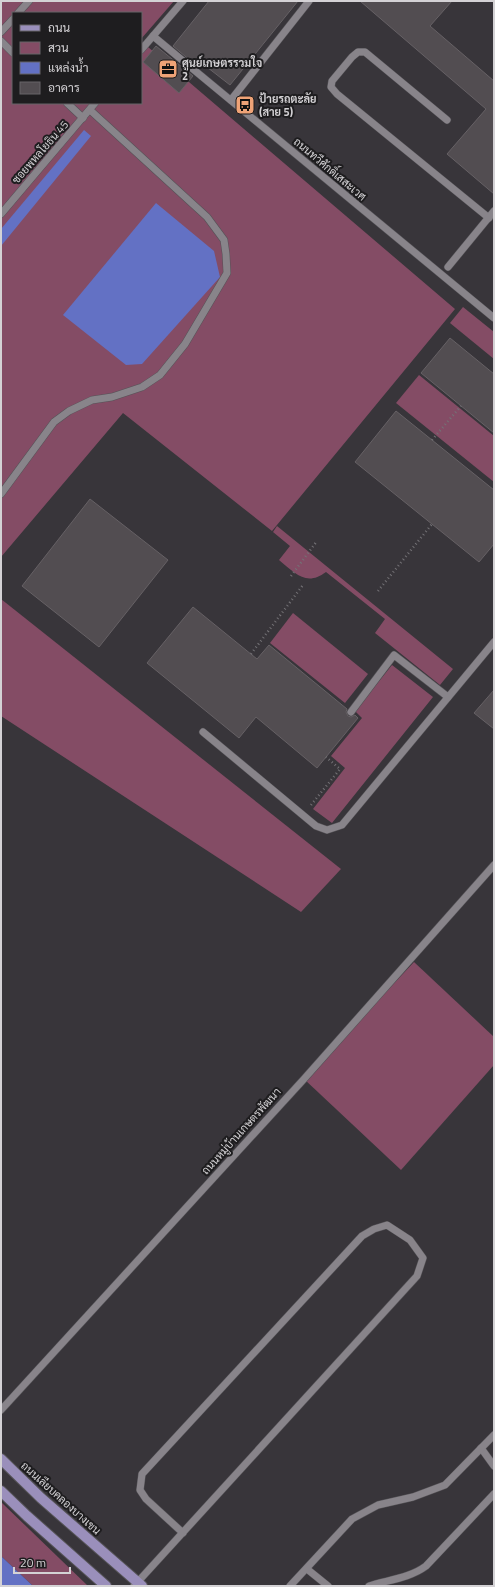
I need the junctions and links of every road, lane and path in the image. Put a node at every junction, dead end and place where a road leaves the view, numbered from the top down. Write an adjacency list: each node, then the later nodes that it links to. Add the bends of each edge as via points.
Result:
1 (29, 1): 4 (street)
2 (183, 1): 7 (street)
3 (310, 1): 11 (street)
4 (19, 12)
5 (12, 20): 6 (street)
6 (1, 32)
7 (153, 36): 9 (street); 11 (street, ถนนทวีศักดิ์เสสะเวศ)
8 (1, 42): 10 (street)
9 (142, 49)
10 (12, 52)
11 (231, 100): 21 (street, ถนนทวีศักดิ์เสสะเวศ)
12 (68, 104): 15 (street)
13 (94, 104): 14 (street, ซอยพหลโยธิน 45)
14 (90, 110): 15 (street, ซอยพหลโยธิน 45); 24 (street, via 207,217 224,240 227,273 185,344 160,375 142,387 112,397 92,400 69,411 54,422)
15 (83, 118): 18 (street, ซอยพหลโยธิน 45)
16 (447, 120): 19 (street, via 365,52 358,52 352,57 332,81 331,87 337,94)
17 (494, 211): 19 (street)
18 (1, 214)
19 (489, 218): 20 (street)
20 (448, 267)
21 (494, 318)
22 (461, 406): 23 (path)
23 (432, 440)
24 (1, 494)
25 (432, 524): 29 (path)
26 (317, 541): 27 (path)
27 (291, 576)
28 (303, 585): 31 (path)
29 (378, 591)
30 (494, 642): 32 (street)
31 (250, 654)
32 (448, 697): 33 (street, via 394,655); 36 (street, via 342,825 327,830 316,826)
33 (350, 712)
34 (203, 732): 36 (street)
35 (326, 757): 36 (path, via 340,769)
36 (303, 815)
37 (494, 865): 38 (street, ถนนหมู่บ้านเกษตรพัฒนา, via 304,1079)
38 (1, 1410)
39 (494, 1435): 40 (street)
40 (481, 1448): 42 (street); 46 (street, via 445,1485 413,1497 378,1505 352,1519)
41 (1, 1459): 47 (main road, ถนนเลียบคลองบางเขน)
42 (494, 1466)
43 (1, 1491): 48 (main road)
44 (494, 1494): 51 (street, via 418,1572)
45 (183, 1533): 45 (street, via 146,1499 140,1490 142,1474 362,1236 387,1225 410,1240 423,1258 417,1276); 47 (street)
46 (307, 1569): 49 (street); 50 (street)
47 (138, 1585)
48 (106, 1586)
49 (290, 1586)
50 (328, 1586)
51 (369, 1586)

